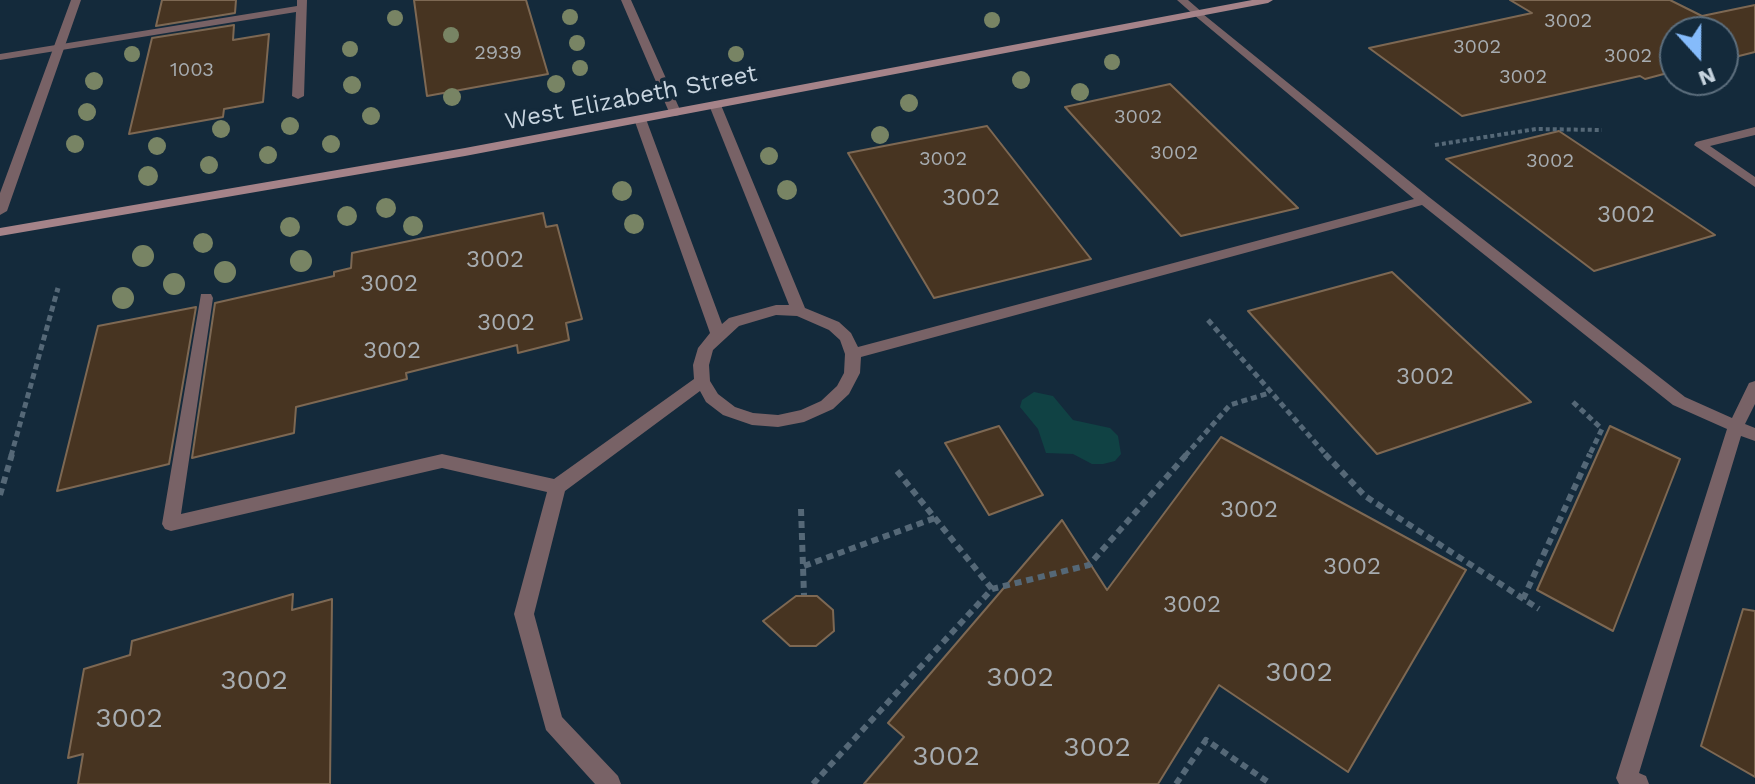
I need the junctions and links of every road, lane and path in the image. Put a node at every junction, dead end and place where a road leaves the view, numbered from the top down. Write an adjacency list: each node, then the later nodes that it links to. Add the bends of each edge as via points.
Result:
1 (76, 0): 7 (street)
2 (626, 0): 11 (street)
3 (1182, 0): 6 (street)
4 (1268, 0): 6 (main road, West Elizabeth Street)
5 (301, 4): 7 (street); 9 (street)
6 (1198, 13): 10 (main road, West Elizabeth Street); 17 (street)
7 (59, 48): 8 (street); 18 (street)
8 (0, 57)
9 (298, 96)
10 (715, 105): 11 (main road, West Elizabeth Street); 22 (street)
11 (675, 112): 12 (main road, West Elizabeth Street)
12 (640, 119): 19 (main road, West Elizabeth Street); 24 (street)
13 (1602, 130): 15 (path, via 1536,129)
14 (1755, 131): 16 (street, via 1700,145)
15 (1435, 145)
16 (1755, 183)
17 (1424, 200): 25 (street); 30 (street, via 1679,401)
18 (0, 211)
19 (0, 232)
20 (58, 288): 34 (path)
21 (206, 298): 33 (street, via 171,524 442,461)
22 (799, 311): 24 (street, via 755,314); 25 (street, via 834,326)
23 (1208, 320): 28 (path)
24 (718, 334): 26 (street, via 706,348)
25 (853, 354): 26 (street, via 852,373 827,405 778,421 729,411)
26 (702, 381): 33 (street)
27 (1755, 387): 30 (street)
28 (1269, 393): 38 (path, via 1230,405 1089,565); 40 (path, via 1365,496)
29 (1573, 402): 40 (path, via 1602,429)
30 (1736, 426): 31 (street); 46 (street, via 1627,778)
31 (1755, 435)
32 (897, 471): 36 (path)
33 (557, 487): 42 (street, via 524,614 553,723)
34 (0, 495)
35 (801, 509): 37 (path)
36 (935, 518): 37 (path); 38 (path)
37 (804, 566): 39 (path)
38 (992, 589): 43 (path)
39 (804, 595)
40 (1523, 599): 41 (path)
41 (1539, 609)
42 (610, 784)
43 (813, 784)
44 (1176, 784): 45 (path, via 1206,740)
45 (1271, 784)
46 (1638, 784)

